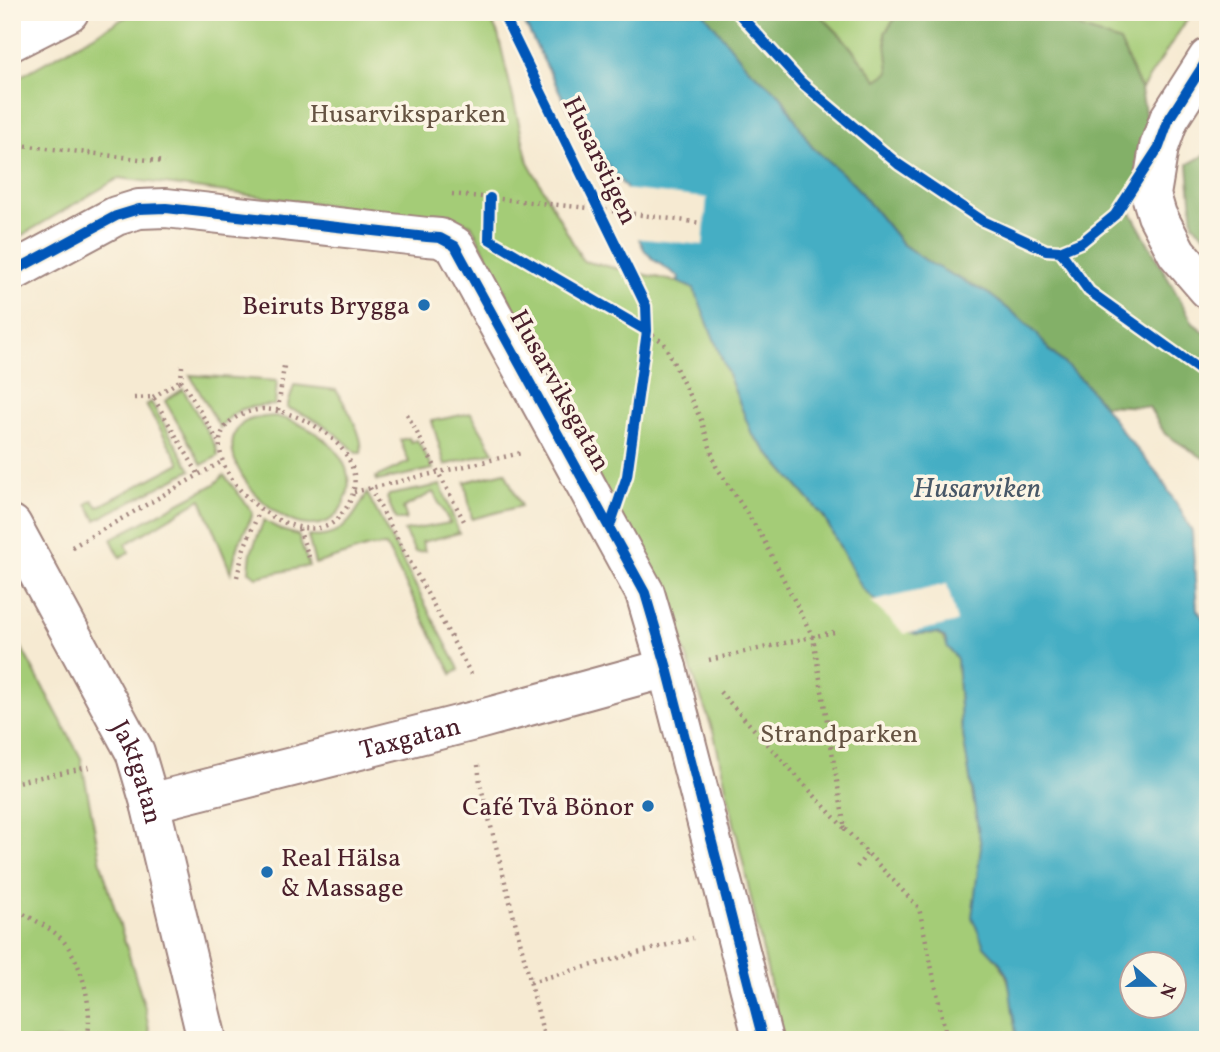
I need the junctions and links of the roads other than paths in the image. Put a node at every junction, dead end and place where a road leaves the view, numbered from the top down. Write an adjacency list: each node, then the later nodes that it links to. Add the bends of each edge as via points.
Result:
1 (69, 12): 2 (street)
2 (12, 41)
3 (1208, 58): 5 (street, via 1169,119 1151,195 1177,253)
4 (12, 272): 7 (street, Husarviksgatan, via 116,216 139,209 166,208 440,238 455,246 645,593)
5 (1208, 289)
6 (12, 525): 8 (street, Jaktgatan, via 135,752)
7 (680, 666): 8 (street, Taxgatan); 10 (street, Husarviksgatan)
8 (150, 803): 9 (street, Jaktgatan)
9 (207, 1040)
10 (763, 1040)

